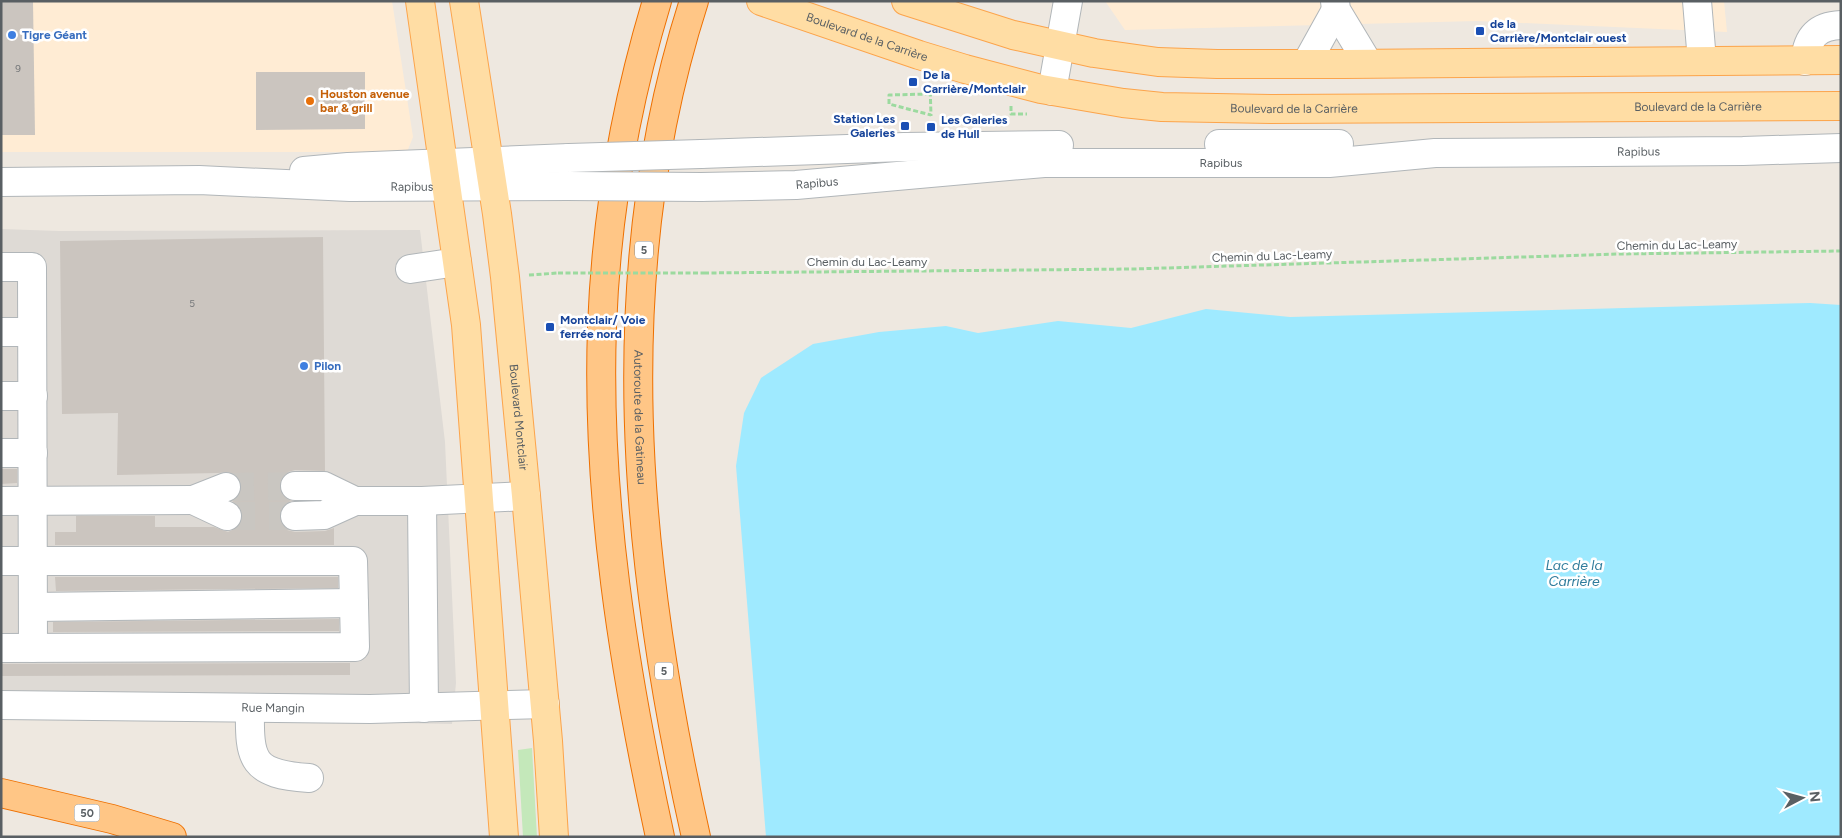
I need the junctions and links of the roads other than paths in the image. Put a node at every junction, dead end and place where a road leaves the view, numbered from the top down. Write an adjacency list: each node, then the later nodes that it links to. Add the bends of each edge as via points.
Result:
1 (420, 1): 22 (main road)
2 (657, 1): 55 (highway, via 632,96 618,170 606,261 602,329 602,420 611,548)
3 (694, 1): 63 (highway, Autoroute de la Gatineau / 5, via 667,99 655,165 644,253 637,386 642,486 653,595 673,724)
4 (761, 1): 17 (main road, Boulevard de la Carrière, via 919,55)
5 (906, 1): 11 (main road)
6 (1068, 1): 11 (street)
7 (1697, 1): 14 (street)
8 (467, 4): 21 (main road, Boulevard Montclair)
9 (1335, 6): 15 (street); 16 (street)
10 (1841, 24): 13 (street, via 1826,26 1817,32 1808,46)
11 (1060, 46): 16 (main road, via 1158,62); 17 (street)
12 (1841, 60): 13 (main road)
13 (1805, 61): 14 (main road)
14 (1702, 62): 15 (main road)
15 (1368, 63): 16 (main road)
16 (1306, 64)
17 (1052, 91): 18 (main road, Boulevard de la Carrière, via 1123,104 1186,108)
18 (1841, 106)
19 (1841, 148): 20 (street, Rapibus)
20 (1435, 153): 21 (street, Rapibus, bridge, via 1329,144 904,147 569,158); 21 (street, Rapibus, bridge, via 1329,163 1031,164 796,185 568,186)
21 (491, 174): 22 (street, Rapibus); 35 (main road, Boulevard Montclair, via 506,286)
22 (445, 175): 23 (street, Rapibus, via 348,167 199,180); 24 (main road)
23 (1, 182)
24 (457, 262): 26 (street); 36 (main road, via 470,367)
25 (1, 267): 28 (street, via 32,267)
26 (410, 269)
27 (1, 332): 28 (street)
28 (32, 332): 30 (street)
29 (1, 396): 30 (street)
30 (33, 396): 32 (street)
31 (1, 453): 32 (street)
32 (33, 453): 39 (street)
33 (294, 486): 40 (street, via 324,486)
34 (226, 487): 37 (street)
35 (526, 496): 36 (street); 50 (main road, Boulevard Montclair)
36 (479, 499): 41 (street); 52 (main road)
37 (193, 500): 39 (street); 42 (street)
38 (1, 501): 39 (street)
39 (33, 501): 45 (street)
40 (355, 501): 41 (street); 43 (street, via 324,515)
41 (422, 502): 54 (street)
42 (227, 516)
43 (295, 516)
44 (1, 561): 45 (street)
45 (33, 561): 46 (street, via 353,560); 47 (street)
46 (354, 604): 47 (street); 49 (street, via 355,647)
47 (33, 607): 49 (street)
48 (1, 648): 49 (street)
49 (33, 648)
50 (545, 704): 52 (street, Rue Mangin); 60 (main road, Boulevard Montclair)
51 (1, 705): 53 (street, Rue Mangin)
52 (495, 706): 54 (street, Rue Mangin); 59 (main road)
53 (250, 708): 54 (street, Rue Mangin); 56 (street, via 251,748 258,763 279,774)
54 (424, 708)
55 (646, 770): 61 (highway); 62 (highway)
56 (309, 778)
57 (1, 793): 58 (highway, 50)
58 (172, 837)
59 (504, 837)
60 (554, 837)
61 (649, 837)
62 (660, 837)
63 (696, 837)

